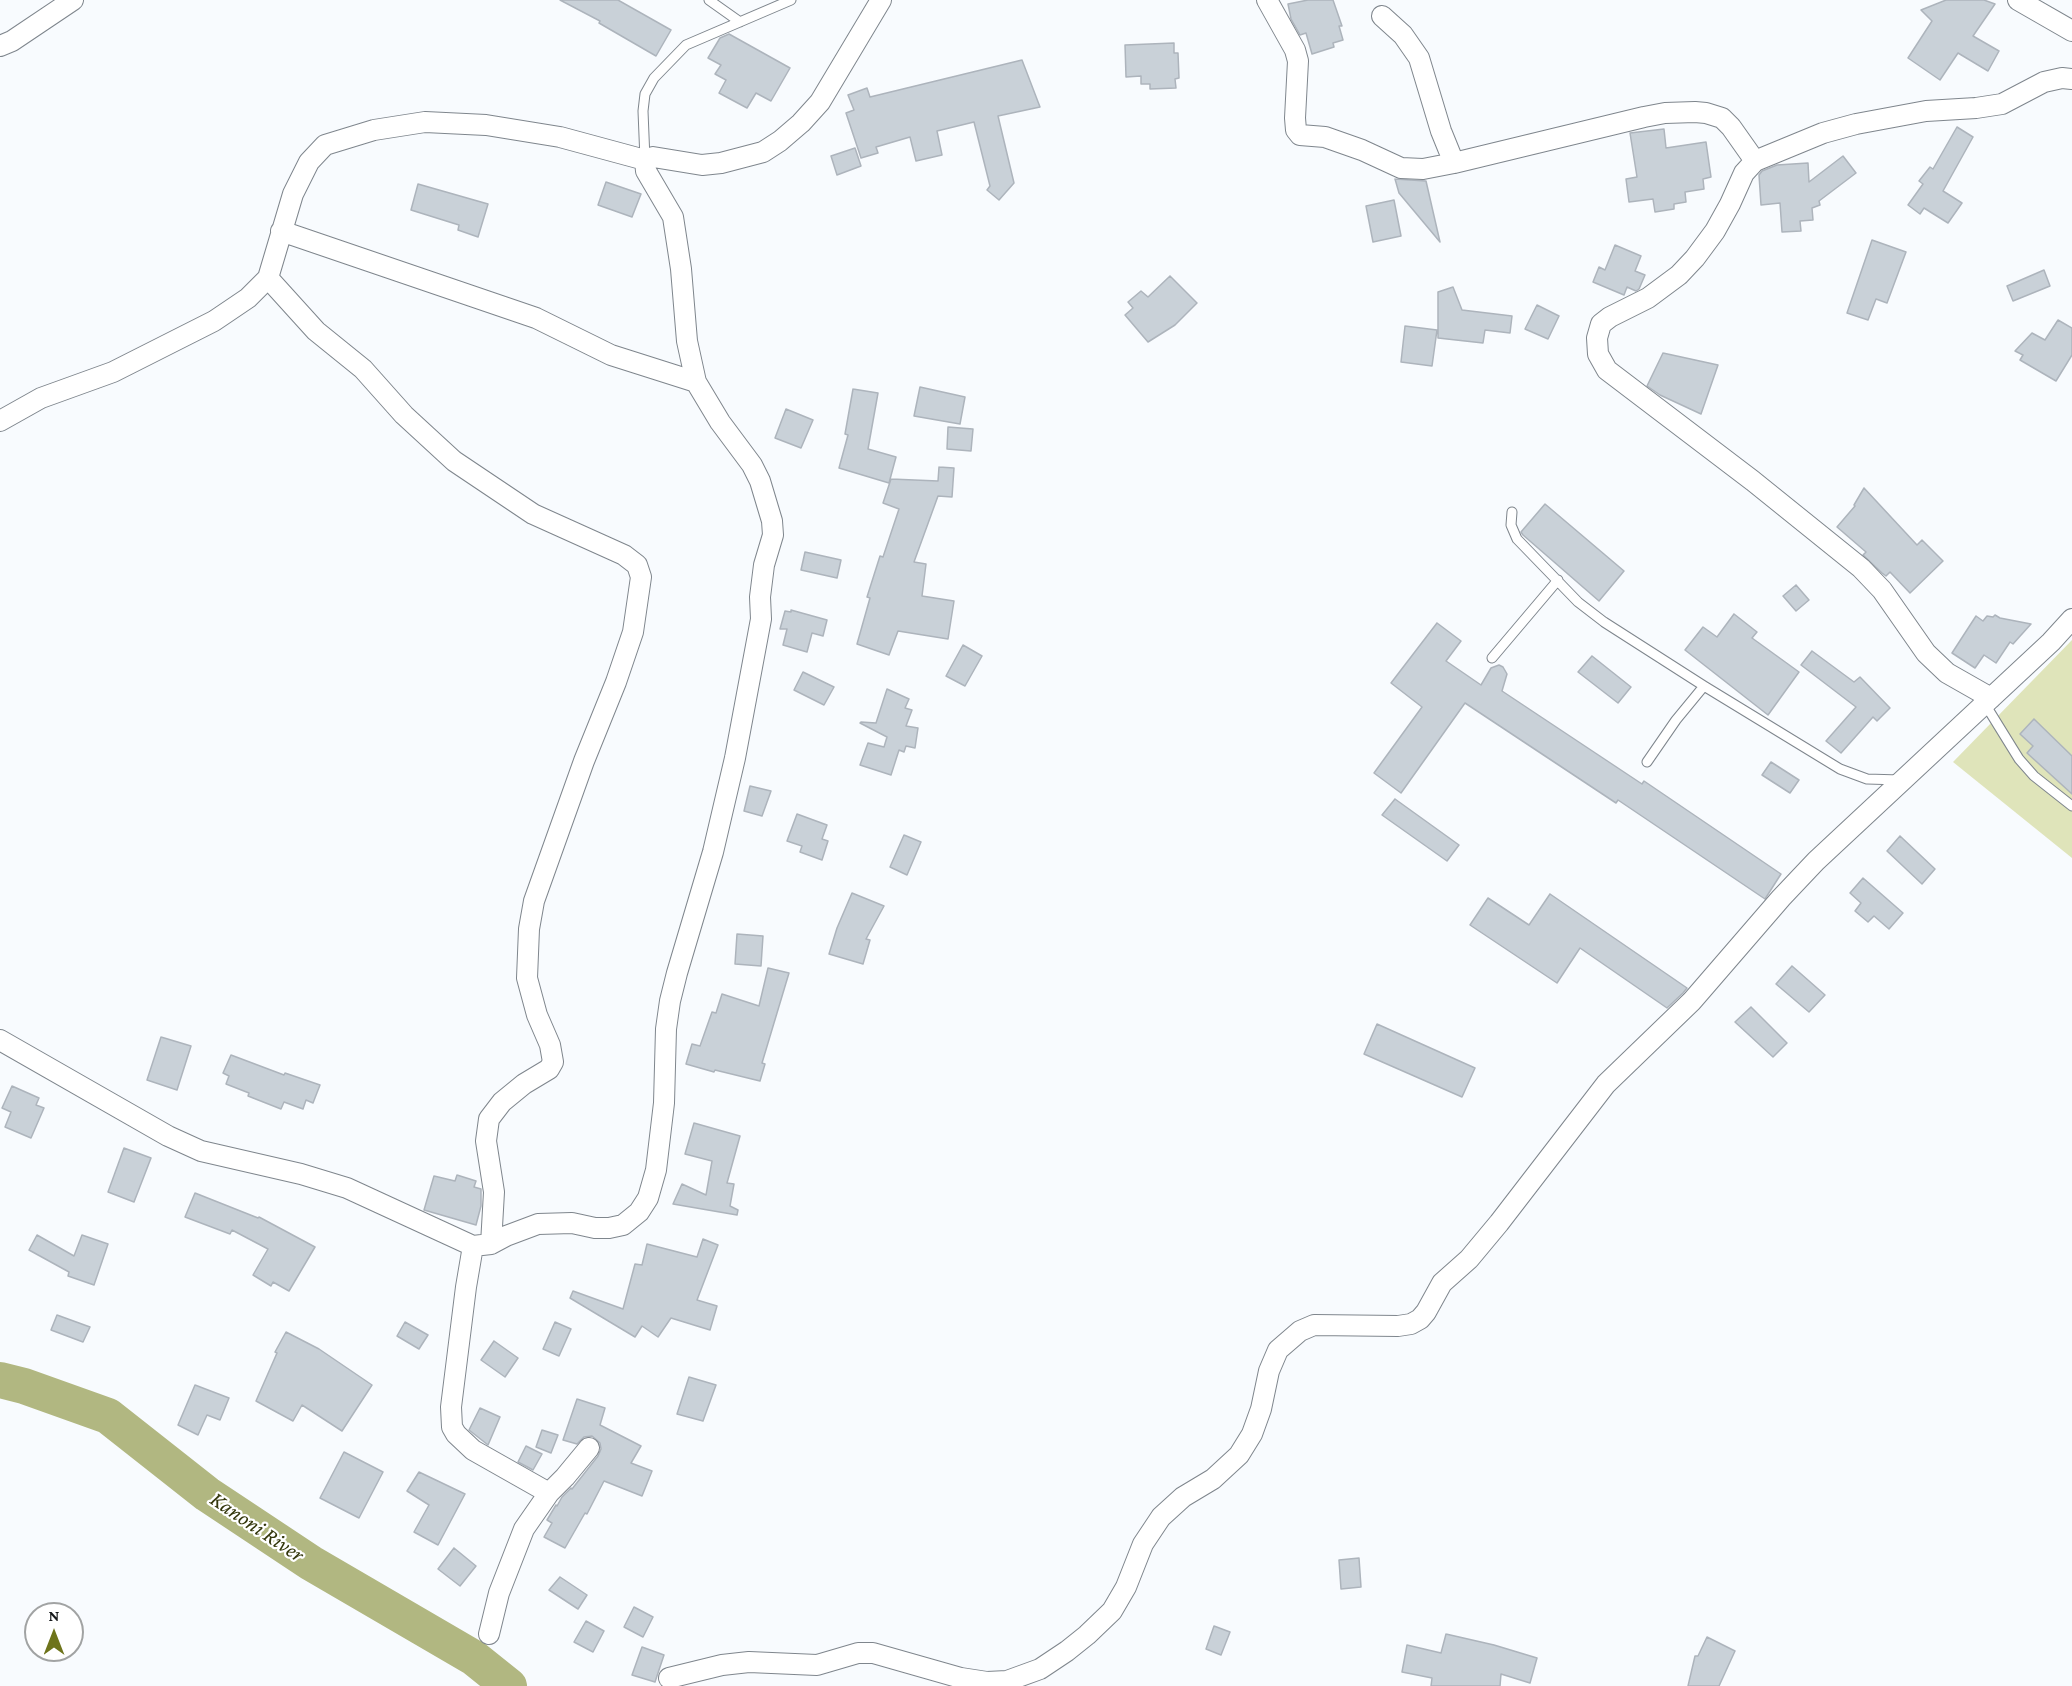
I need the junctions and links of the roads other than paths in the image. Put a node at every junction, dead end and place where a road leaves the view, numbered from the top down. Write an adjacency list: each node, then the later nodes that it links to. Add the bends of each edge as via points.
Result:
1 (73, 0): 10 (street)
2 (709, 0): 8 (lane)
3 (792, 0): 8 (lane)
4 (881, 0): 12 (street, via 820,102 780,141 763,152 721,163 702,165 653,157)
5 (1266, 0): 14 (street, via 1298,61 1295,118 1300,135 1325,137 1401,168 1423,169)
6 (2018, 0): 9 (street)
7 (1382, 16): 14 (street, via 1403,35 1419,58)
8 (740, 22): 12 (lane, via 686,45 654,78 645,94 643,111)
9 (2072, 31)
10 (0, 46)
11 (2072, 79): 13 (street, via 2044,82 2002,104 1926,111 1856,124)
12 (645, 160): 15 (street, via 560,137 486,125 425,122 374,130 325,145 309,162); 17 (street, via 646,171 673,217 687,341)
13 (1755, 161): 14 (street, via 1722,118 1695,112 1644,117); 24 (street, via 1744,173 1715,231 1679,275 1601,324 1598,354 1607,370 1861,568 1882,590 1926,653)
14 (1454, 163)
15 (281, 231): 16 (street); 17 (street, via 536,318 611,355)
16 (268, 278): 18 (street, via 248,298 214,321 113,372 41,398); 29 (street, via 316,331 363,369 404,415 454,461 533,514 632,560 641,577 633,632 534,901 527,978 554,1062 502,1102 489,1119 486,1141 494,1192)
17 (696, 382): 29 (street, via 760,481 772,521 772,535 735,758 713,852 670,1001 656,1170 648,1198 623,1225 595,1228 572,1223 538,1224)
18 (0, 421)
19 (1512, 512): 20 (lane, via 1511,525 1517,539)
20 (1558, 580): 22 (lane); 23 (lane, via 1604,622)
21 (2072, 619): 24 (street)
22 (1492, 658)
23 (1704, 686): 25 (lane); 26 (lane, via 1840,769 1867,779)
24 (1988, 701): 26 (street); 27 (lane, via 2019,759)
25 (1647, 762)
26 (1903, 780): 33 (street, via 1816,861 1692,1001 1606,1084 1499,1223 1469,1259 1442,1283 1420,1319 1398,1326 1314,1325 1300,1331 1278,1350 1252,1434 1239,1455 1161,1517 1143,1544 1112,1611 1067,1651 1040,1669 1007,1681 962,1678 873,1653 858,1653 816,1665 722,1665)
27 (2072, 806)
28 (0, 1040): 29 (street, via 201,1151 347,1188)
29 (482, 1245): 31 (street, via 466,1287 452,1427 473,1450)
30 (589, 1448): 31 (street)
31 (549, 1493): 32 (street, via 524,1529)
32 (489, 1634)
33 (669, 1678)

